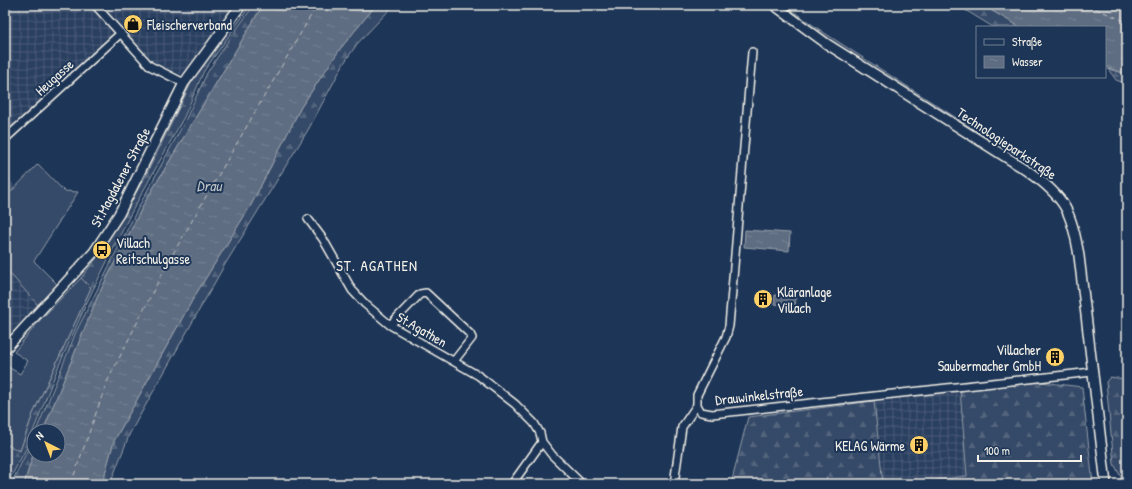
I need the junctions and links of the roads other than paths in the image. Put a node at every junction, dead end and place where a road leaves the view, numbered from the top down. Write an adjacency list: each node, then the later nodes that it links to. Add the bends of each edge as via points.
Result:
1 (95, 5): 4 (street)
2 (241, 5): 6 (street, St.Magdalener Straße)
3 (774, 5): 12 (street, Technologieparkstraße, via 827,44 1052,188 1072,220 1076,236)
4 (121, 33): 6 (street, via 150,66); 7 (street, Heugasse)
5 (752, 52): 13 (street, Drauwinkelstraße, via 729,326 726,337 701,384)
6 (184, 84): 10 (street, St.Magdalener Straße, via 119,214 94,252)
7 (5, 139)
8 (308, 219): 9 (street, St.Agathen, via 324,239 352,290)
9 (390, 325): 11 (street, St.Agathen, via 441,356); 11 (street, via 420,294 426,293 472,338)
10 (5, 350)
11 (454, 361): 14 (street, St.Agathen, via 479,376 514,404 534,423)
12 (1092, 372): 13 (street, Drauwinkelstraße, via 712,414 701,412); 18 (street, Technologieparkstraße)
13 (697, 405): 17 (street, via 682,428)
14 (542, 442): 15 (street); 16 (street, St.Agathen)
15 (512, 484)
16 (582, 484)
17 (674, 484)
18 (1106, 484)

